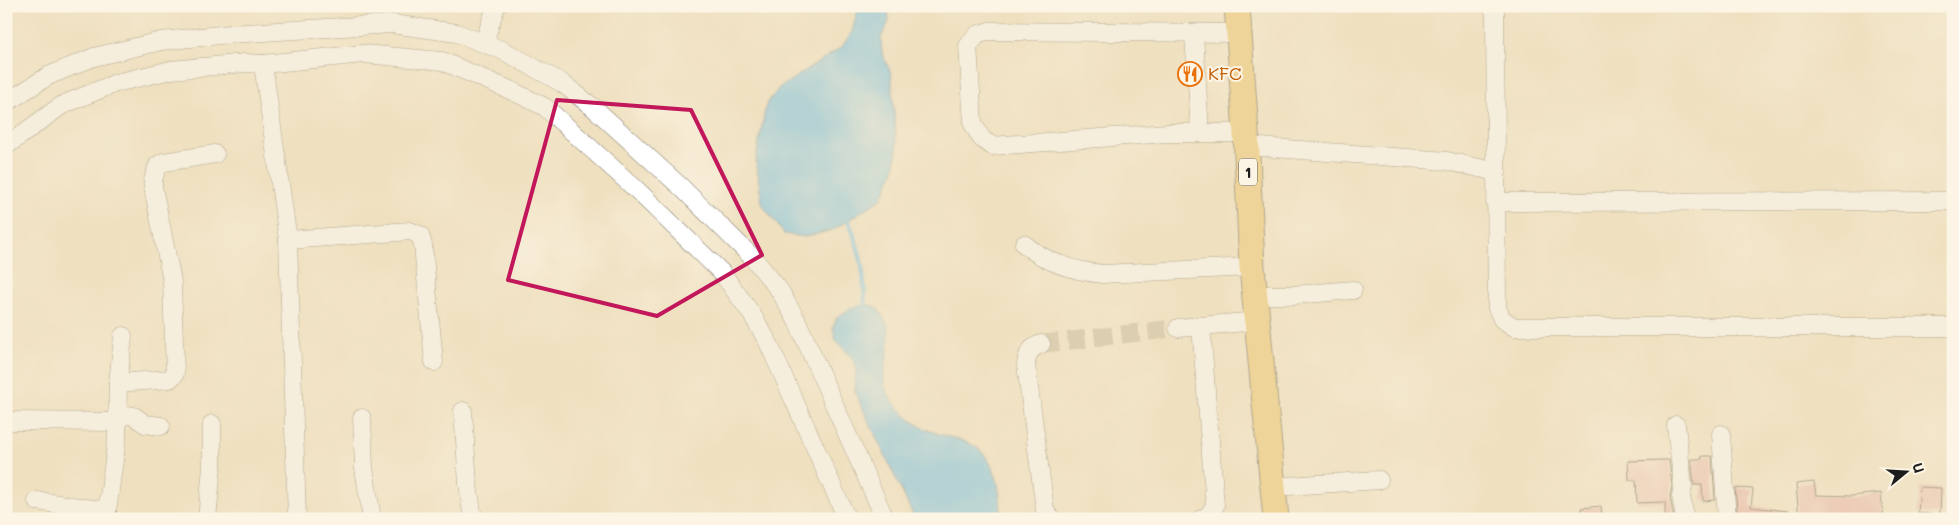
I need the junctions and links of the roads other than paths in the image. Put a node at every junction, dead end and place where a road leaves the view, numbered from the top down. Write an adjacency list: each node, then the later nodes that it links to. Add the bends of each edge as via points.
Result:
1 (496, 6): 6 (street)
2 (1237, 6): 4 (highway, 1)
3 (1494, 8): 15 (street)
4 (1239, 33): 5 (street); 12 (highway, 1)
5 (1194, 34): 11 (street); 11 (street, via 989,32 977,35 968,46 973,124 982,139 992,146)
6 (484, 43): 8 (street); 9 (street, via 457,33 392,24 161,40 94,57 48,76)
7 (263, 64): 10 (street, via 364,54 442,62); 13 (street, via 171,70 116,83 62,105); 18 (street)
8 (562, 83): 10 (street); 48 (street, via 635,143 754,260 780,291 797,321)
9 (6, 103)
10 (545, 107): 47 (street, via 638,191 727,280 768,342)
11 (1200, 132): 12 (street)
12 (1247, 139): 15 (street, via 1447,161); 20 (highway, 1)
13 (6, 146)
14 (215, 154): 30 (street, via 164,162 155,170 153,187 172,281 175,374 170,379)
15 (1497, 172): 17 (street)
16 (1953, 201): 17 (street)
17 (1495, 202): 25 (street, via 1497,308 1502,319 1514,327)
18 (288, 240): 29 (street, via 410,231 420,235); 44 (street)
19 (1024, 244): 20 (street, via 1034,253 1089,273)
20 (1252, 267): 22 (highway, 1)
21 (1352, 290): 22 (street)
22 (1255, 295): 26 (highway, 1)
23 (1201, 326): 24 (street); 26 (street); 50 (street, via 1215,506 1208,516)
24 (1178, 328)
25 (1953, 328)
26 (1257, 329): 40 (highway, 1); 51 (highway, 1, via 1249,384)
27 (123, 336): 30 (street)
28 (1041, 344): 49 (street, via 1032,347 1026,365 1045,510)
29 (434, 362)
30 (118, 383): 32 (street)
31 (463, 411): 46 (street)
32 (118, 418): 34 (street); 37 (street, via 134,416 145,424); 42 (street)
33 (362, 418): 45 (street, via 364,468)
34 (7, 421)
35 (212, 424): 43 (street)
36 (1676, 425): 53 (street)
37 (161, 426)
38 (1721, 434): 54 (street)
39 (1379, 480): 40 (street)
40 (1273, 487): 52 (highway, 1)
41 (37, 501): 42 (street)
42 (107, 515)
43 (207, 519)
44 (297, 519)
45 (372, 519)
46 (473, 519)
47 (847, 519)
48 (885, 519)
49 (1050, 519)
50 (1201, 519)
51 (1261, 519)
52 (1276, 519)
53 (1685, 519)
54 (1727, 519)

